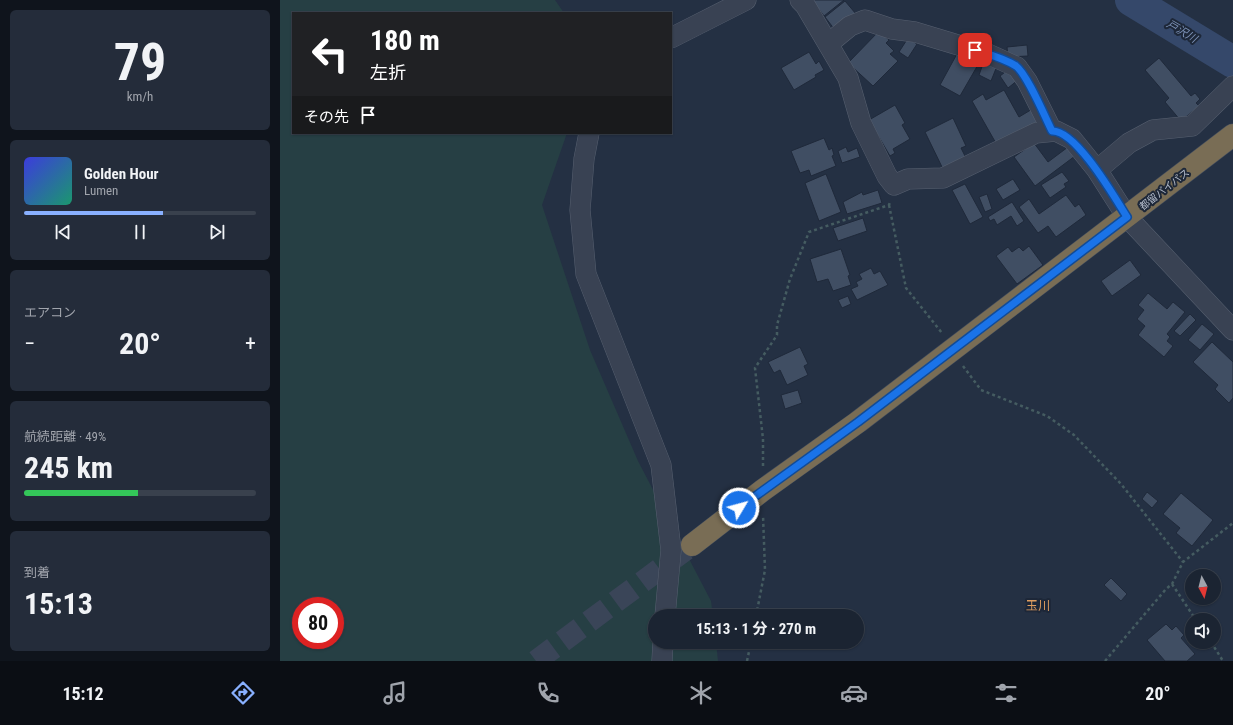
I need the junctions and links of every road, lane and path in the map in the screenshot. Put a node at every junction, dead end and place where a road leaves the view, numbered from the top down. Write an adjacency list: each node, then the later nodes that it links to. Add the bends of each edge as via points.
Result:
1 (746, 0): 3 (street)
2 (800, 0): 4 (street)
3 (672, 37)
4 (828, 44): 6 (street, via 850,26 865,20 988,54 1017,66); 10 (street, via 848,78 861,123)
5 (1228, 90): 9 (street, via 1192,126 1153,130 1129,143)
6 (1052, 131): 9 (street, via 1072,139); 10 (street, via 1036,133 943,178 908,179)
7 (589, 134): 20 (street, via 580,210 586,274 660,465 671,550)
8 (1233, 135): 12 (highway, 都留バイパス)
9 (1097, 170): 12 (street)
10 (894, 185): 11 (path)
11 (889, 205): 14 (path, via 906,288); 15 (path, via 809,232 790,278 777,325 777,335 755,368 763,440)
12 (1127, 217): 13 (street); 14 (highway, 都留バイパス)
13 (1233, 330)
14 (954, 348): 15 (highway, 都留バイパス, via 858,422); 18 (path, via 964,368 981,390 1047,416 1074,435 1120,484)
15 (763, 490): 17 (highway, 都留バイパス); 21 (path, via 765,570)
16 (1233, 523): 18 (path)
17 (692, 544)
18 (1183, 562): 19 (path)
19 (1172, 584): 22 (path); 28 (path)
20 (666, 609)
21 (757, 609)
22 (1191, 613)
23 (663, 649): 26 (street)
24 (750, 649): 27 (path)
25 (1215, 649): 29 (path)
26 (662, 661)
27 (747, 661)
28 (1105, 661)
29 (1223, 661)

